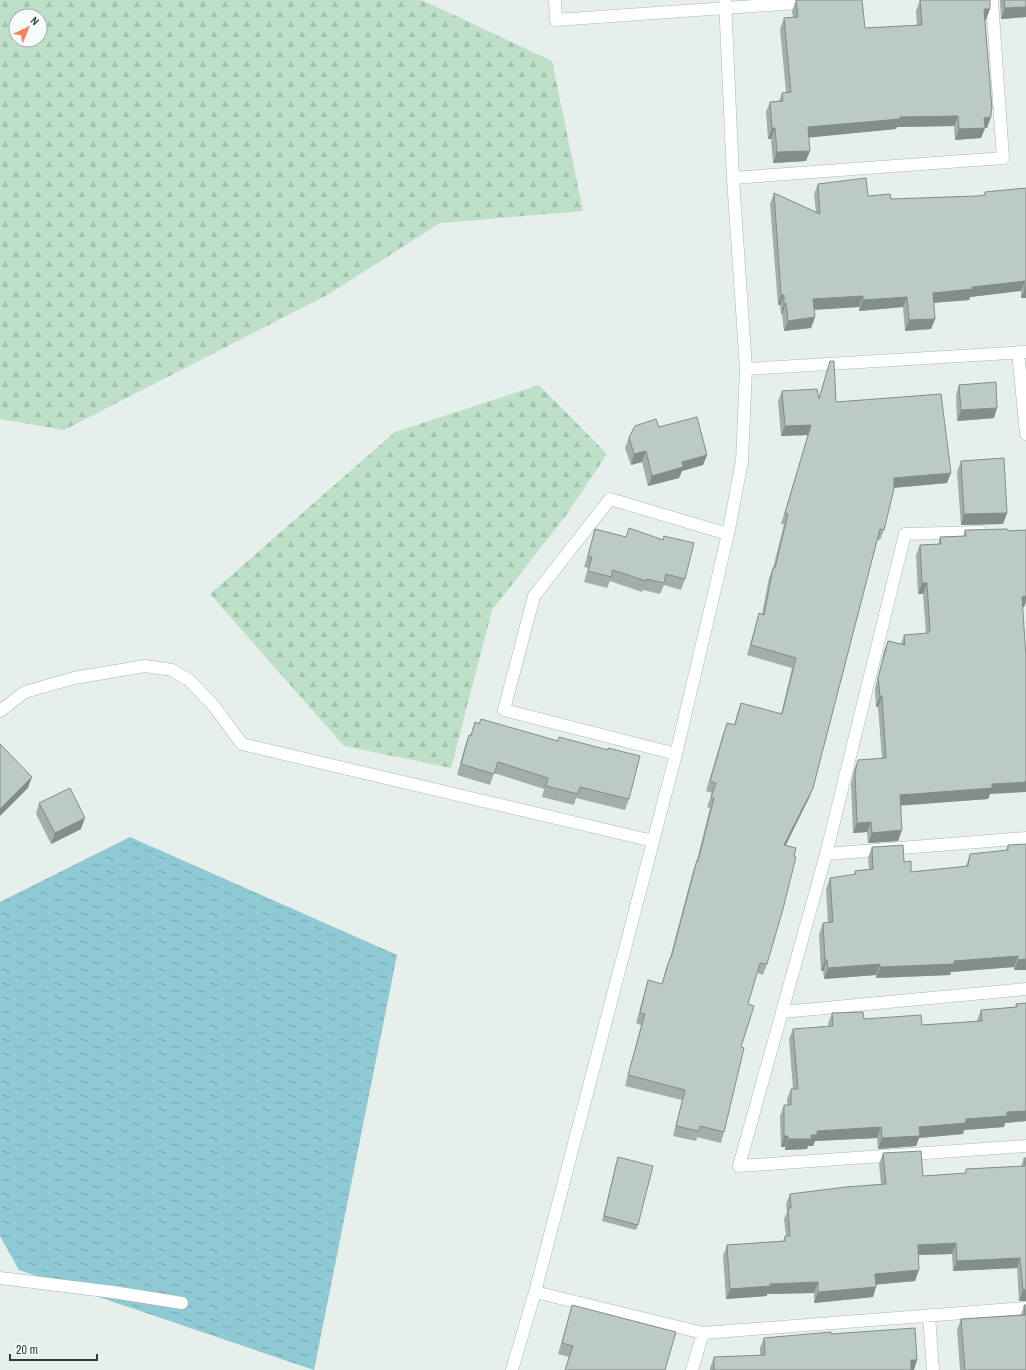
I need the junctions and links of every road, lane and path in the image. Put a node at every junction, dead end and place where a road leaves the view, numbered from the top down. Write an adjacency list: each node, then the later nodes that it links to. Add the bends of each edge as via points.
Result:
1 (555, 0): 4 (street, via 556,20)
2 (840, 0): 4 (street)
3 (992, 0): 5 (street, via 1003,158)
4 (725, 5): 5 (street)
5 (733, 178): 7 (street)
6 (1022, 352): 7 (street); 8 (street)
7 (746, 369): 10 (street, via 742,461)
8 (1026, 434)
9 (996, 532): 15 (street, via 906,534)
10 (728, 534): 12 (street); 12 (street, via 610,499 534,596 504,710)
11 (0, 711): 14 (street, via 25,692 74,678 145,666 172,670 189,680 214,706 242,744)
12 (676, 754): 14 (street)
13 (1026, 838): 15 (street)
14 (653, 841): 20 (street)
15 (826, 854): 17 (street)
16 (1026, 989): 17 (street)
17 (783, 1012): 18 (street, via 739,1166)
18 (1026, 1146)
19 (0, 1278): 21 (street)
20 (536, 1292): 24 (street); 25 (street)
21 (182, 1303)
22 (1026, 1308): 23 (street)
23 (929, 1315): 24 (street); 27 (street)
24 (702, 1333): 26 (street)
25 (512, 1370)
26 (692, 1370)
27 (933, 1370)

